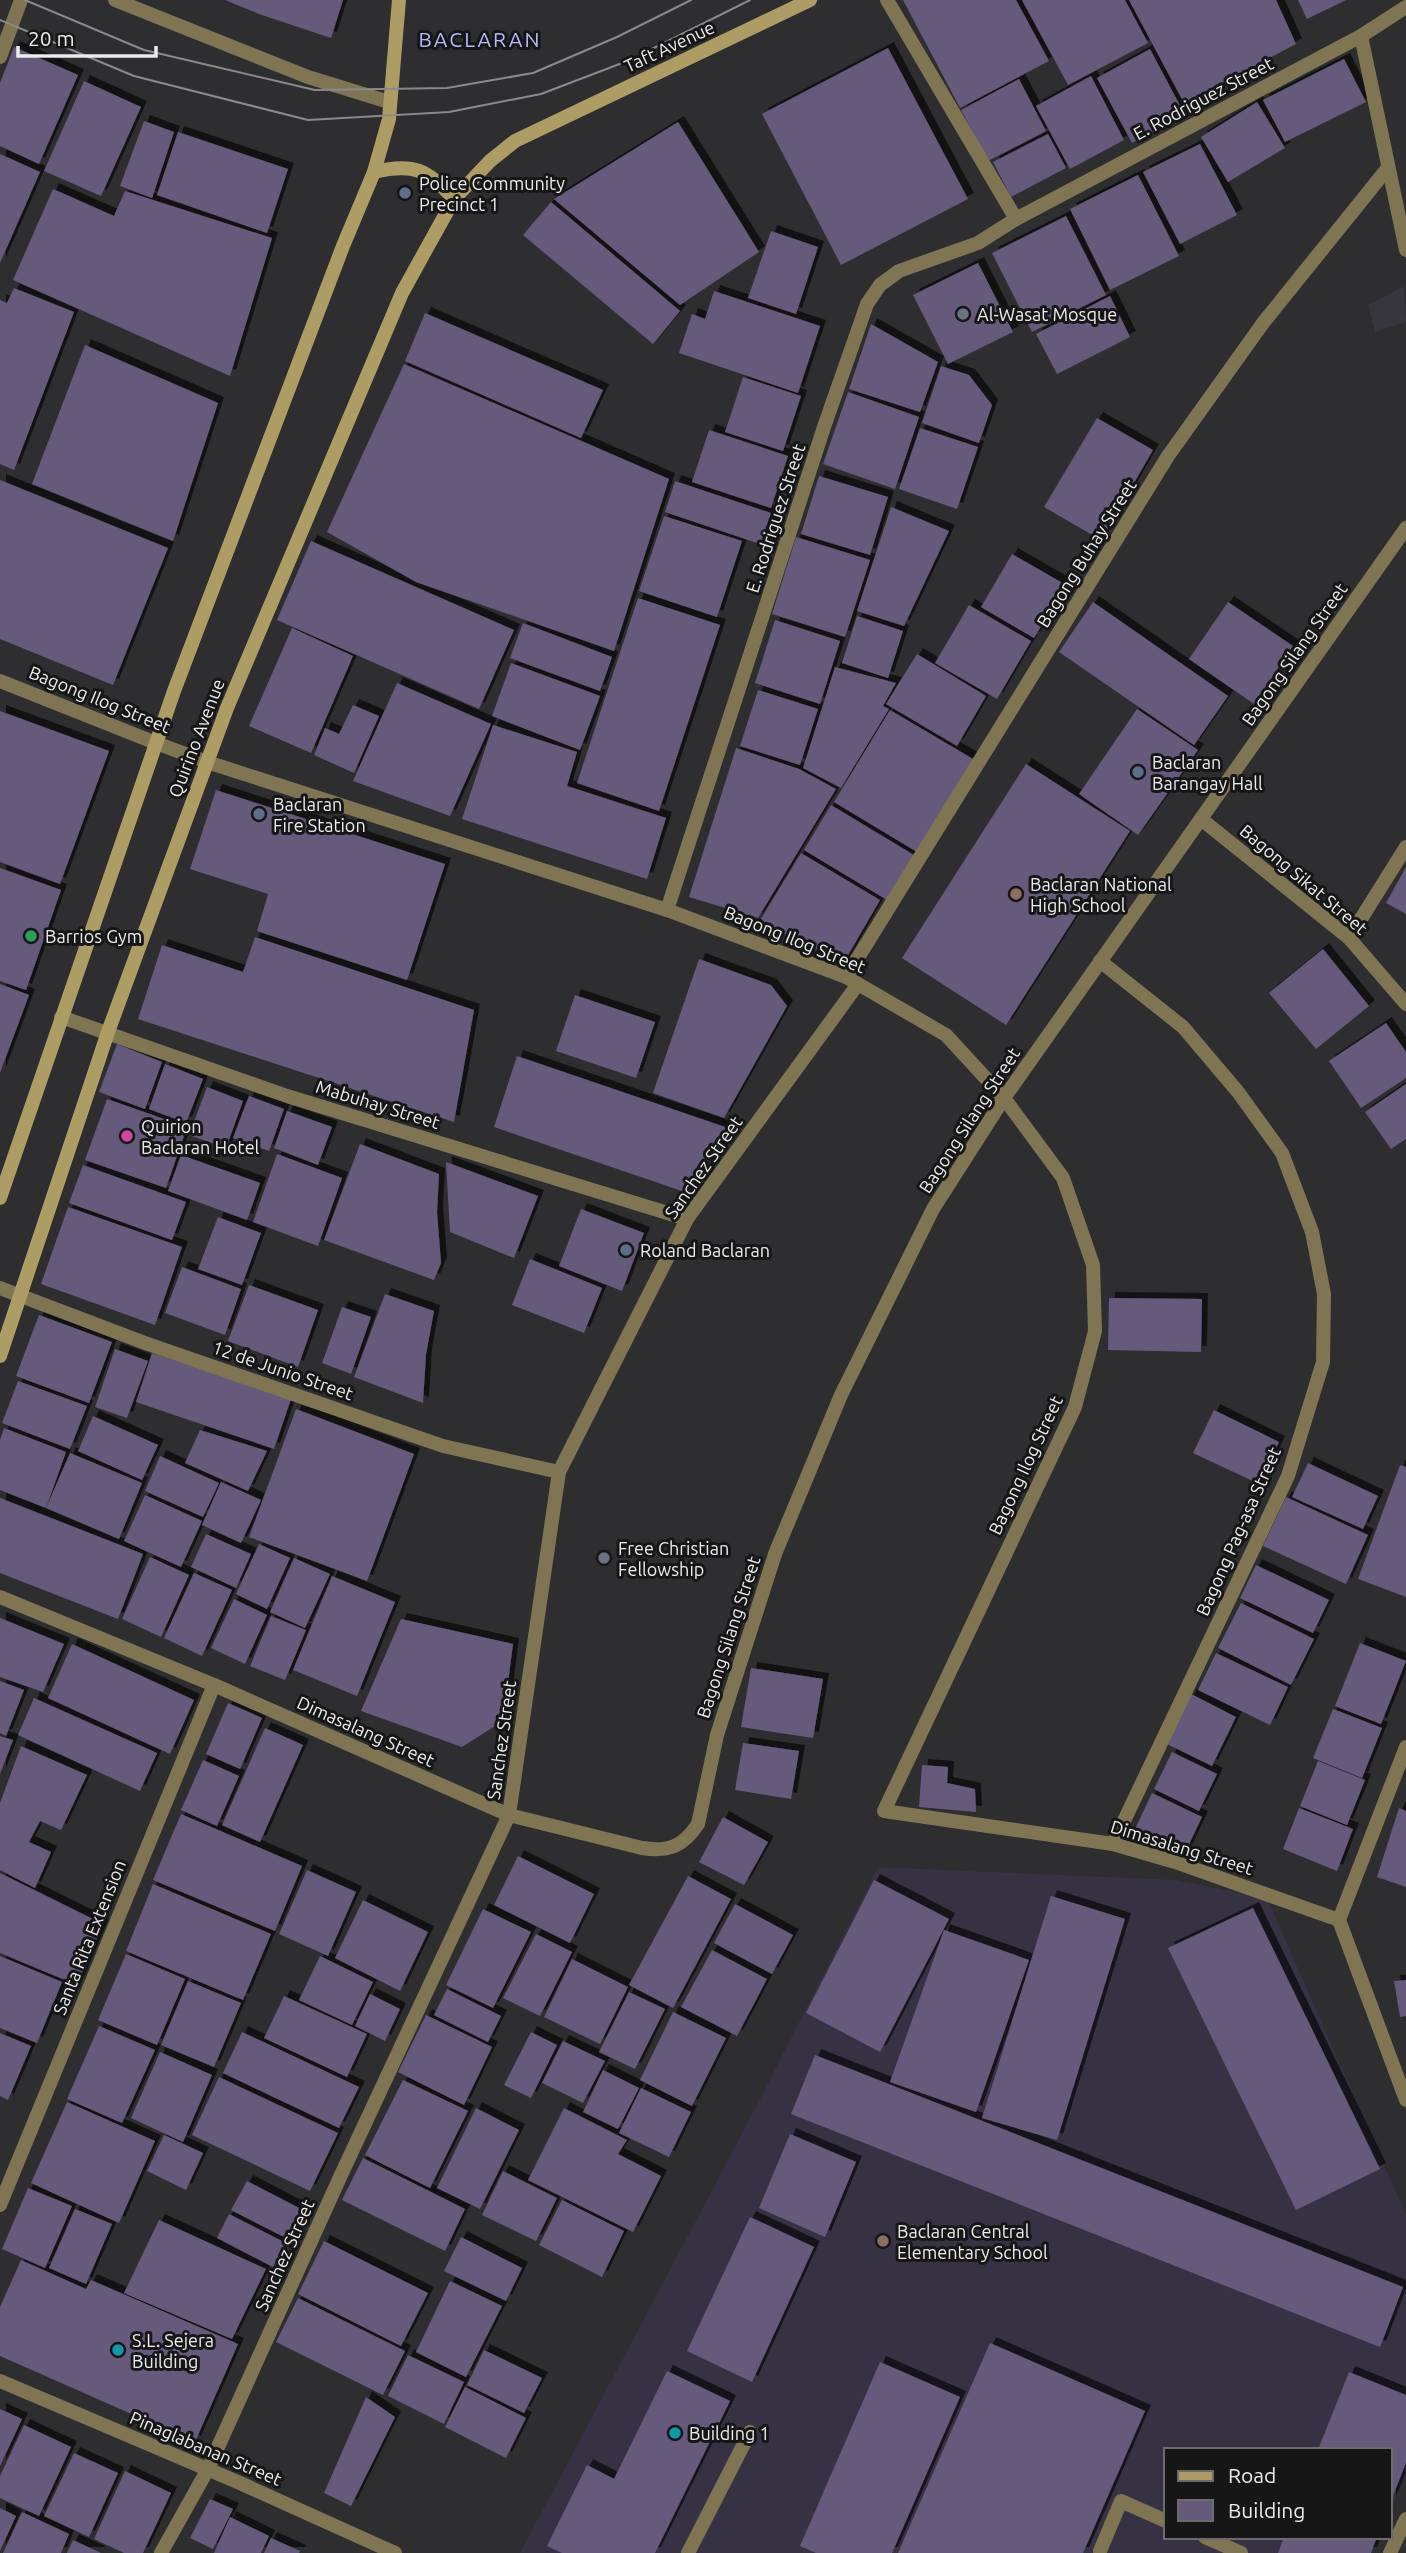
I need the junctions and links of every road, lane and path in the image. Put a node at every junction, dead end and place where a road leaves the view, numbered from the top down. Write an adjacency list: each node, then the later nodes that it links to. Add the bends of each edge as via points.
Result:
1 (21, 0): 8 (street)
2 (115, 0): 9 (street, via 308,78)
3 (400, 0): 9 (main road, Quirino Avenue)
4 (810, 0): 10 (main road, Taft Avenue, via 515,141)
5 (887, 0): 14 (street)
6 (1406, 7): 7 (street, E. Rodriguez Street)
7 (1361, 36): 11 (street); 14 (street, E. Rodriguez Street)
8 (0, 57)
9 (389, 102): 12 (main road, Quirino Avenue)
10 (490, 161): 13 (main road, Quirino Avenue)
11 (1387, 169): 15 (street); 25 (street, Bagong Buhay Street, via 1263,323 1168,456)
12 (374, 172): 13 (main road, via 397,167 419,170 439,182); 18 (main road, Quirino Avenue)
13 (454, 199): 19 (main road, Quirino Avenue, via 402,293)
14 (1016, 219): 22 (street, E. Rodriguez Street, via 978,243 900,271 880,285 867,304)
15 (1406, 250)
16 (1406, 528): 20 (street, Bagong Silang Street)
17 (0, 681): 18 (street, Bagong Ilog Street)
18 (156, 743): 19 (street, Bagong Ilog Street); 27 (main road, Quirino Avenue)
19 (207, 762): 22 (street, Bagong Ilog Street); 28 (main road, Quirino Avenue)
20 (1201, 820): 23 (street, Bagong Sikat Street); 24 (street, Bagong Silang Street)
21 (1406, 847): 23 (street)
22 (667, 910): 25 (street, Bagong Ilog Street)
23 (1349, 938): 26 (street, Bagong Sikat Street)
24 (1100, 961): 29 (street, Bagong Silang Street); 42 (street, Bagong Pag-asa Street, via 1183,1027 1282,1153 1312,1232 1324,1294 1323,1362 1288,1476)
25 (852, 981): 29 (street, Bagong Ilog Street, via 946,1035); 31 (street, Sanchez Street)
26 (1406, 1004)
27 (61, 1017): 28 (street, Mabuhay Street); 30 (main road, Quirino Avenue)
28 (108, 1032): 31 (street, Mabuhay Street, via 288,1096); 33 (main road, Quirino Avenue)
29 (1004, 1098): 39 (street, Bagong Silang Street, via 933,1209 841,1395 775,1554 717,1735); 40 (street, Bagong Ilog Street, via 1063,1178 1093,1265 1095,1331 1075,1406)
30 (0, 1198)
31 (687, 1219): 35 (street, Sanchez Street)
32 (0, 1288): 33 (street, 12 de Junio Street)
33 (20, 1297): 34 (main road, Quirino Avenue); 35 (street, 12 de Junio Street, via 443,1446)
34 (0, 1356)
35 (559, 1472): 41 (street, Sanchez Street)
36 (0, 1597): 37 (street, Dimasalang Street)
37 (214, 1685): 41 (street, Dimasalang Street); 45 (street, Santa Rita Extension)
38 (1406, 1747): 43 (street)
39 (702, 1804): 41 (street, Dimasalang Street, via 692,1834 661,1851)
40 (884, 1811): 42 (street, Dimasalang Street)
41 (509, 1815): 48 (street, Sanchez Street)
42 (1113, 1844): 43 (street, Dimasalang Street)
43 (1339, 1920): 44 (street)
44 (1406, 2100)
45 (0, 2205)
46 (0, 2381): 48 (street, Pinaglabanan Street)
47 (750, 2432): 55 (street)
48 (208, 2469): 53 (street, Sanchez Street); 54 (street, Pinaglabanan Street)
49 (1406, 2519): 57 (street)
50 (1164, 2520): 52 (street, via 1121,2501)
51 (1210, 2539): 56 (street)
52 (1100, 2551)
53 (161, 2553)
54 (395, 2553)
55 (688, 2553)
56 (1241, 2553)
57 (1390, 2553)

